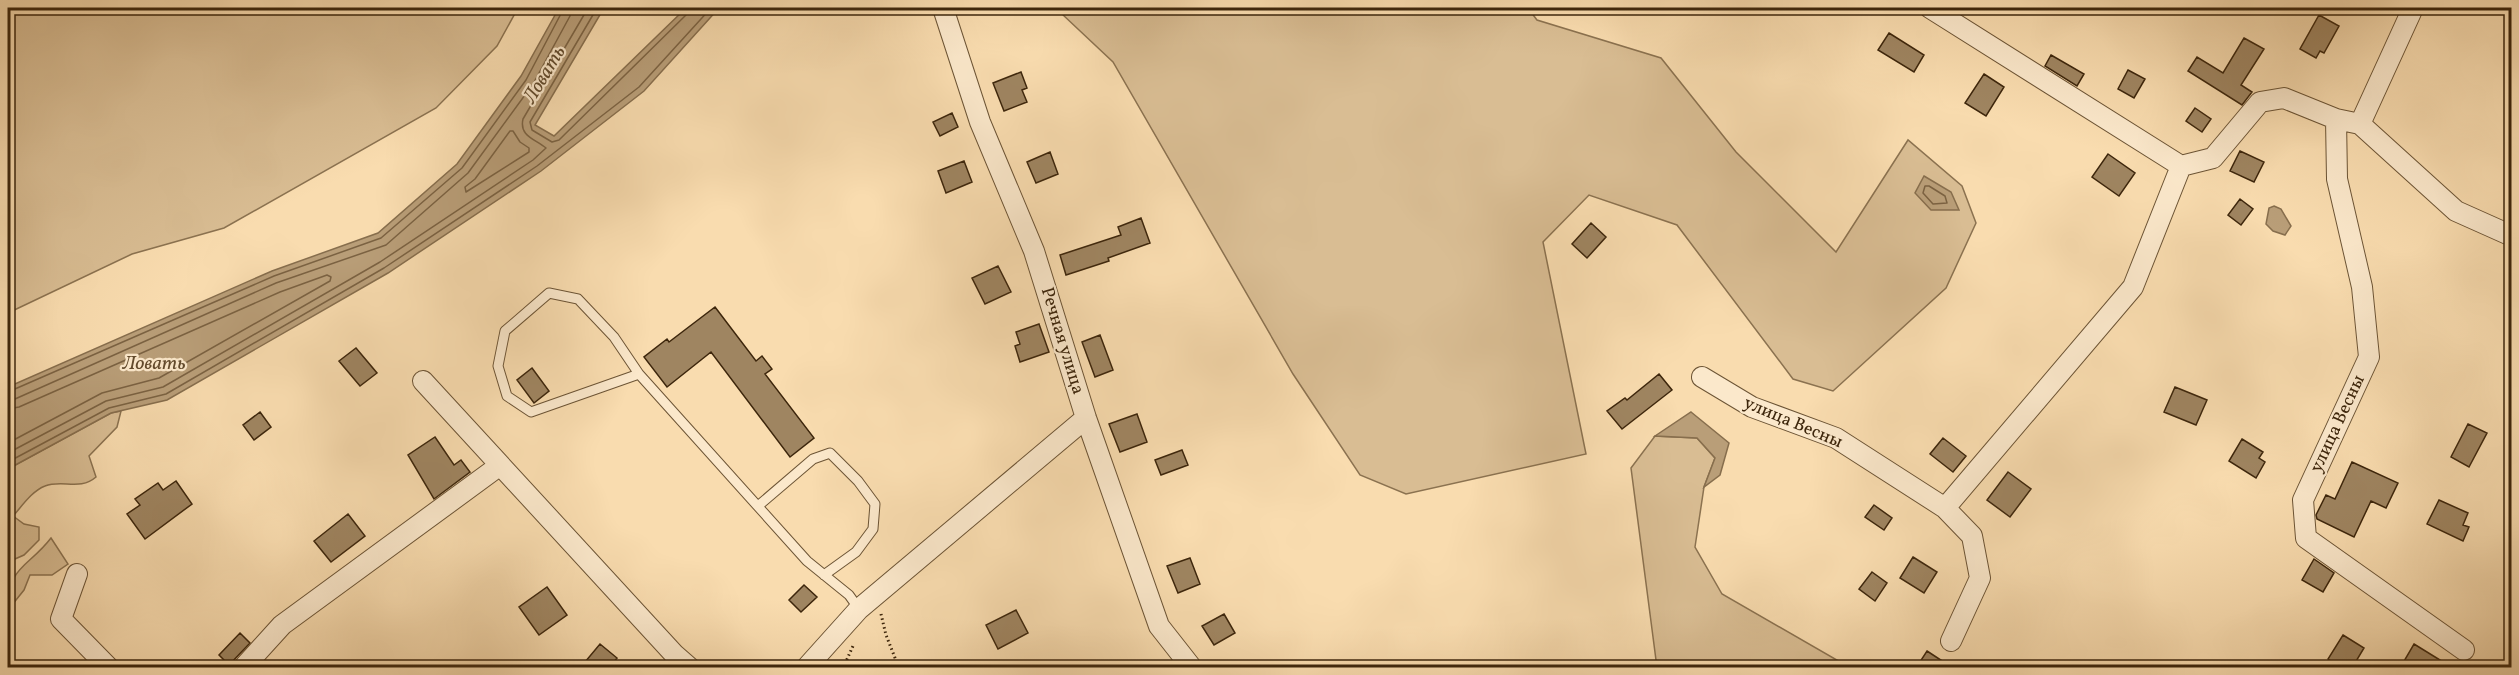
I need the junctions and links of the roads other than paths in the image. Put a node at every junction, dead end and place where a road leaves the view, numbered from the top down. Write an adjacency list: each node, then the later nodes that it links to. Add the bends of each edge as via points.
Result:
1 (943, 8): 11 (street, Речная улица, via 980,122 1034,251)
2 (1930, 8): 6 (street)
3 (2413, 8): 5 (street)
4 (2336, 119): 5 (street); 6 (street, via 2284,98 2260,102 2213,158); 19 (street, улица Весны, via 2337,179 2362,287 2369,357 2303,500 2306,538)
5 (2360, 124): 7 (street, via 2456,211)
6 (2181, 166): 14 (street, via 2133,287)
7 (2511, 236)
8 (639, 374): 8 (lane, via 614,337 578,299 549,293 505,331 498,366 507,396 531,412); 13 (lane)
9 (1702, 378): 14 (street, улица Весны, via 1752,408 1836,438)
10 (423, 381): 12 (street)
11 (1086, 418): 17 (street); 24 (street, Речная улица, via 1159,626)
12 (499, 466): 21 (street, via 282,625); 22 (street)
13 (758, 506): 16 (lane); 16 (lane, via 813,459 830,453 858,481 875,504 873,529 856,552)
14 (1945, 508): 18 (street, улица Весны, via 1972,536 1980,578)
15 (77, 574): 20 (street, via 61,619)
16 (824, 575): 17 (lane)
17 (859, 609): 23 (street)
18 (1951, 641)
19 (2464, 650)
20 (109, 668)
21 (243, 668)
22 (690, 668)
23 (806, 668)
24 (1192, 668)

